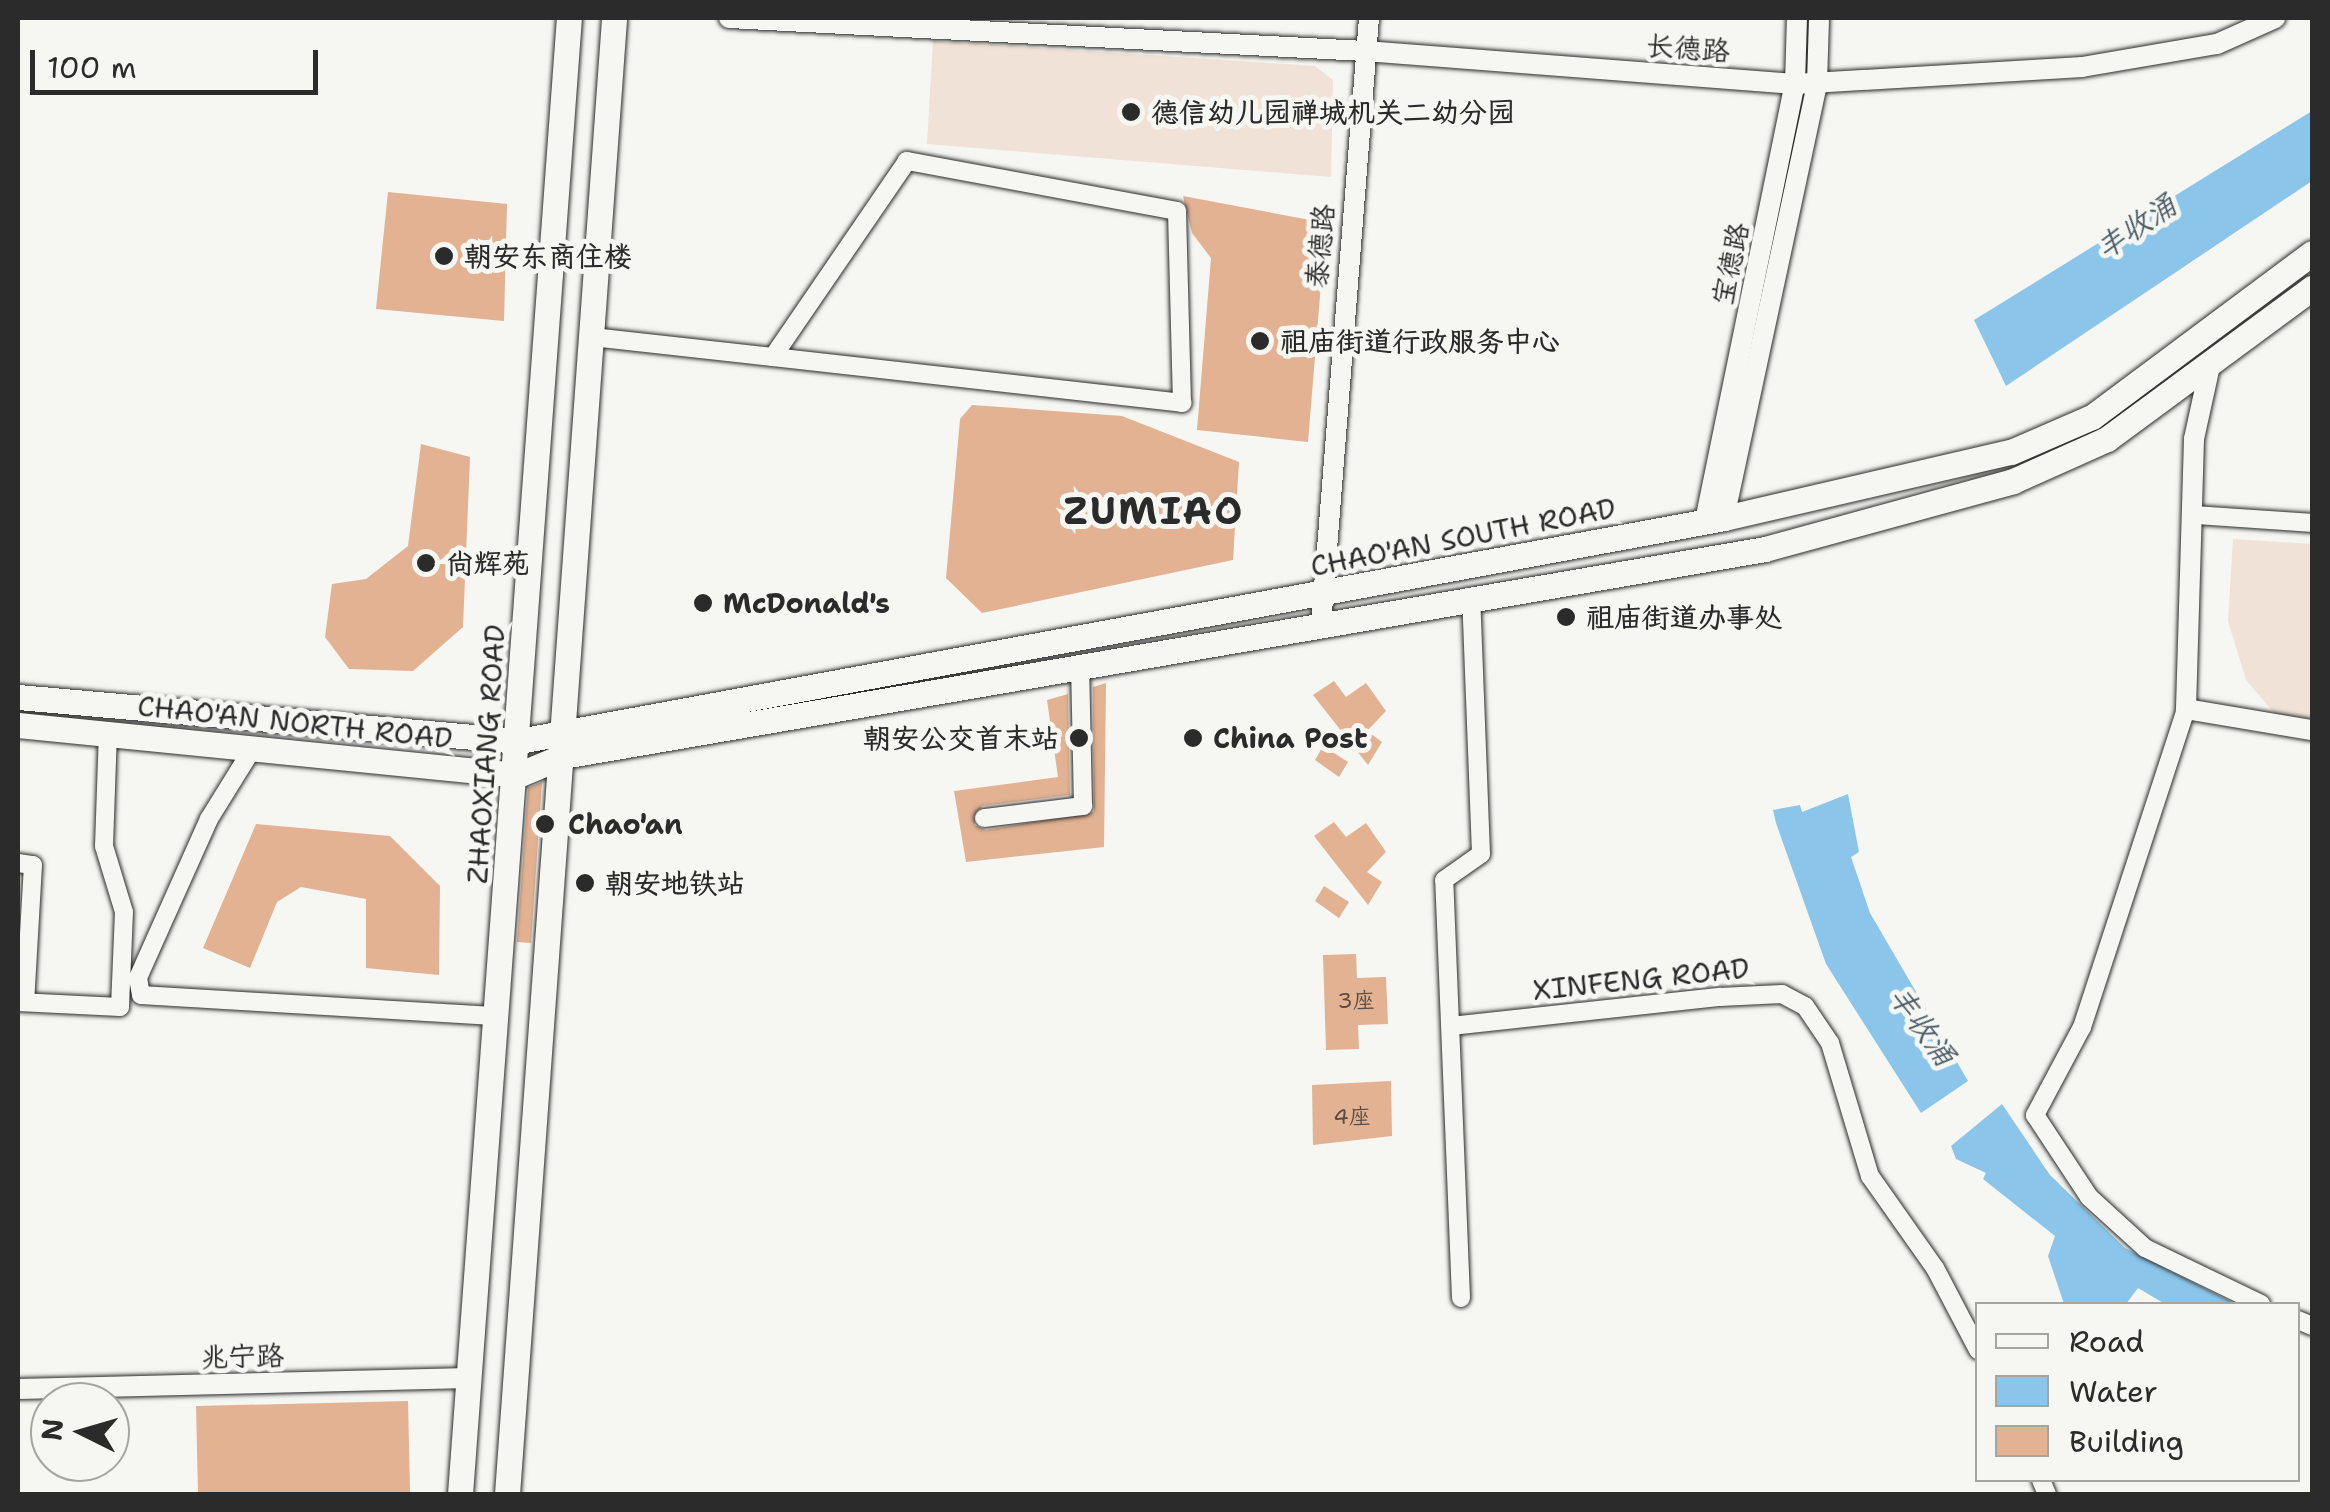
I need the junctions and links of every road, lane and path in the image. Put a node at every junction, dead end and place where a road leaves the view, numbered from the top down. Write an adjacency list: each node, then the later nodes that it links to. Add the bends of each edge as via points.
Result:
1 (569, 18): 29 (main road, ZHAOXIANG ROAD)
2 (614, 18): 13 (main road)
3 (729, 18): 8 (street, 长德路)
4 (1366, 18): 8 (street, 泰德路)
5 (1797, 18): 10 (street, 宝德路)
6 (1819, 18): 9 (street, 宝德路)
7 (2275, 18): 9 (street, 长德路, via 2217,44 2082,67)
8 (1365, 51): 10 (street, 长德路); 19 (street, 泰德路)
9 (1817, 83): 10 (street, 长德路); 17 (street, 宝德路)
10 (1794, 84): 17 (street, 宝德路)
11 (2312, 254): 17 (main road, CHAO'AN SOUTH ROAD, via 2092,417 2011,452)
12 (2312, 288): 15 (main road)
13 (592, 337): 14 (street); 26 (main road)
14 (773, 357): 14 (street, via 1182,403 1177,210 907,161)
15 (2211, 361): 16 (street, via 2194,438); 20 (main road, via 2107,440 2014,481 1765,548)
16 (2196, 515): 18 (street); 24 (street)
17 (1715, 520): 19 (main road, CHAO'AN SOUTH ROAD)
18 (2312, 523)
19 (1322, 596): 21 (street, 泰德路); 26 (main road, CHAO'AN SOUTH ROAD)
20 (1471, 598): 21 (main road); 37 (street, via 1481,854 1444,880)
21 (1320, 625): 22 (main road)
22 (1080, 667): 31 (main road); 33 (street, via 1083,806)
23 (18, 697): 29 (main road, CHAO'AN NORTH ROAD)
24 (2186, 709): 27 (street); 39 (street, via 2082,1028 2036,1115 2090,1198 2145,1248)
25 (18, 725): 28 (main road, CHAO'AN NORTH ROAD)
26 (565, 727): 29 (main road, CHAO'AN NORTH ROAD); 31 (main road)
27 (2312, 730)
28 (108, 734): 30 (main road, CHAO'AN NORTH ROAD); 35 (street, via 104,846 124,912 120,1007)
29 (519, 741): 32 (main road, ZHAOXIANG ROAD)
30 (253, 748): 32 (main road, CHAO'AN NORTH ROAD); 36 (street, via 209,819 138,978 141,995)
31 (564, 756): 32 (main road, CHAO'AN NORTH ROAD); 44 (main road)
32 (518, 775): 36 (main road, ZHAOXIANG ROAD)
33 (984, 818)
34 (18, 863): 35 (street, via 34,865)
35 (21, 1002)
36 (497, 1016): 41 (main road, ZHAOXIANG ROAD)
37 (1451, 1026): 38 (street); 40 (street, XINFENG ROAD, via 1720,997 1782,994 1804,1006 1830,1043 1870,1176 1935,1268)
38 (1461, 1298)
39 (2257, 1302)
40 (1975, 1344)
41 (469, 1378): 42 (street, 兆宁路); 43 (main road, ZHAOXIANG ROAD)
42 (18, 1389)
43 (460, 1494)
44 (507, 1494)

